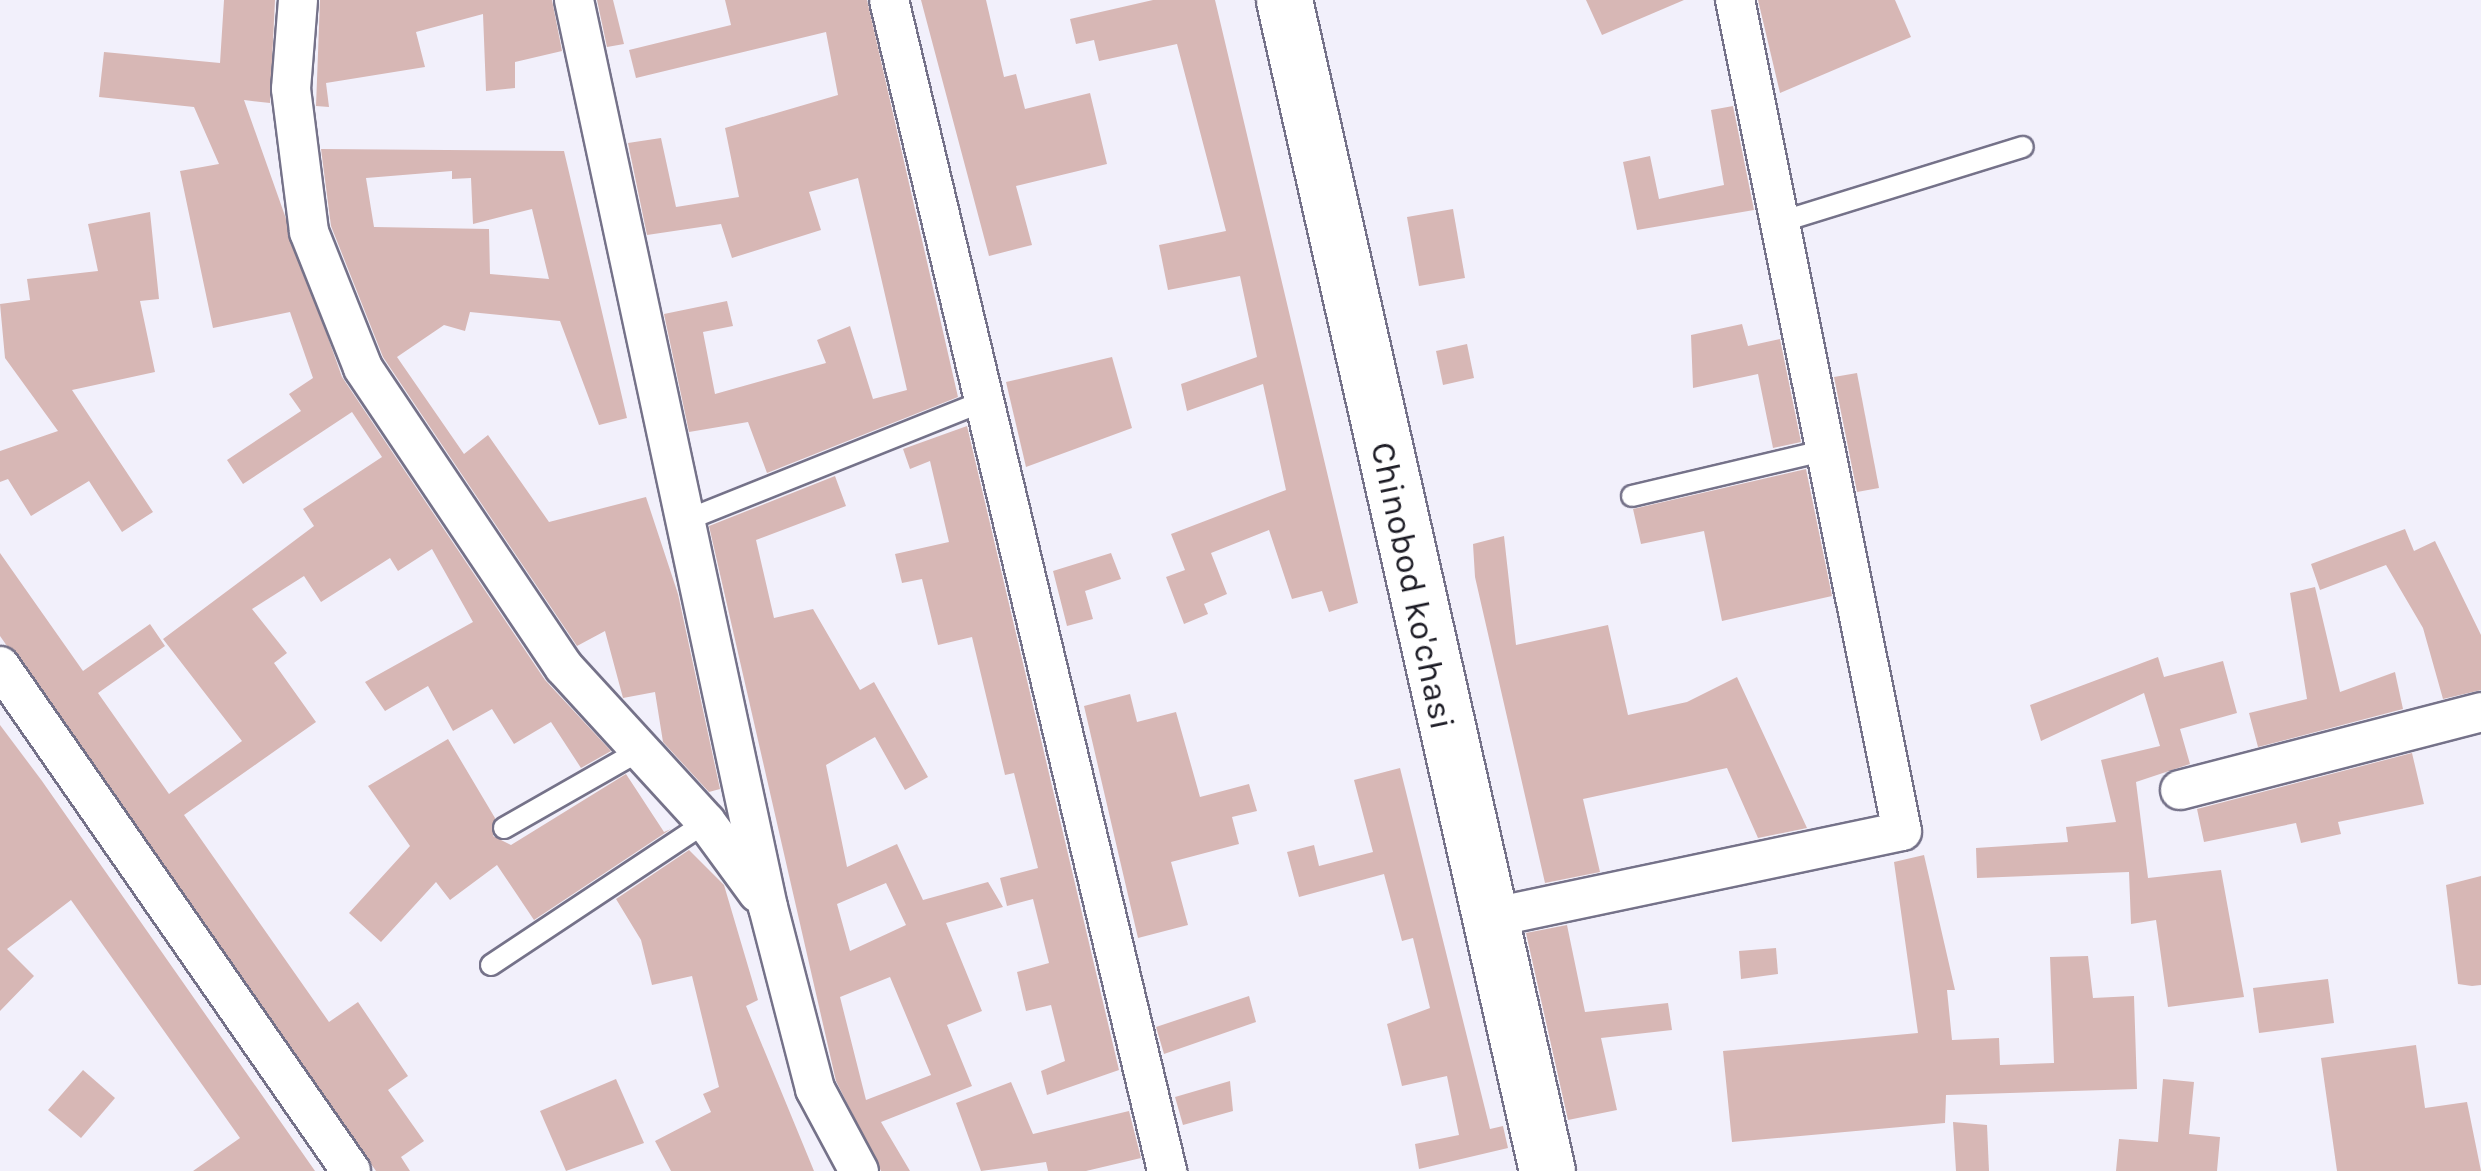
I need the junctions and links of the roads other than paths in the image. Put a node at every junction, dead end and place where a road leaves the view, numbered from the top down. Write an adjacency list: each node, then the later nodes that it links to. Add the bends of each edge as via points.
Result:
1 (298, 0): 14 (street, via 291,88 309,232 363,368 564,667)
2 (574, 0): 11 (street)
3 (889, 0): 8 (street)
4 (1284, 0): 19 (street, Chinobod ko'chasi)
5 (1735, 0): 7 (street)
6 (2023, 147): 7 (lane)
7 (1780, 222): 9 (street)
8 (986, 400): 11 (lane); 23 (street)
9 (1826, 450): 10 (lane); 19 (street, via 1902,830)
10 (1632, 496)
11 (684, 521): 18 (street)
12 (0, 666): 21 (street)
13 (2481, 712): 15 (street)
14 (637, 752): 16 (street); 17 (lane)
15 (2180, 790)
16 (706, 822): 18 (street); 20 (lane)
17 (504, 828)
18 (768, 907): 22 (street, via 815,1089)
19 (1485, 919): 24 (street, Chinobod ko'chasi)
20 (490, 966)
21 (351, 1171)
22 (858, 1171)
23 (1167, 1171)
24 (1546, 1171)

